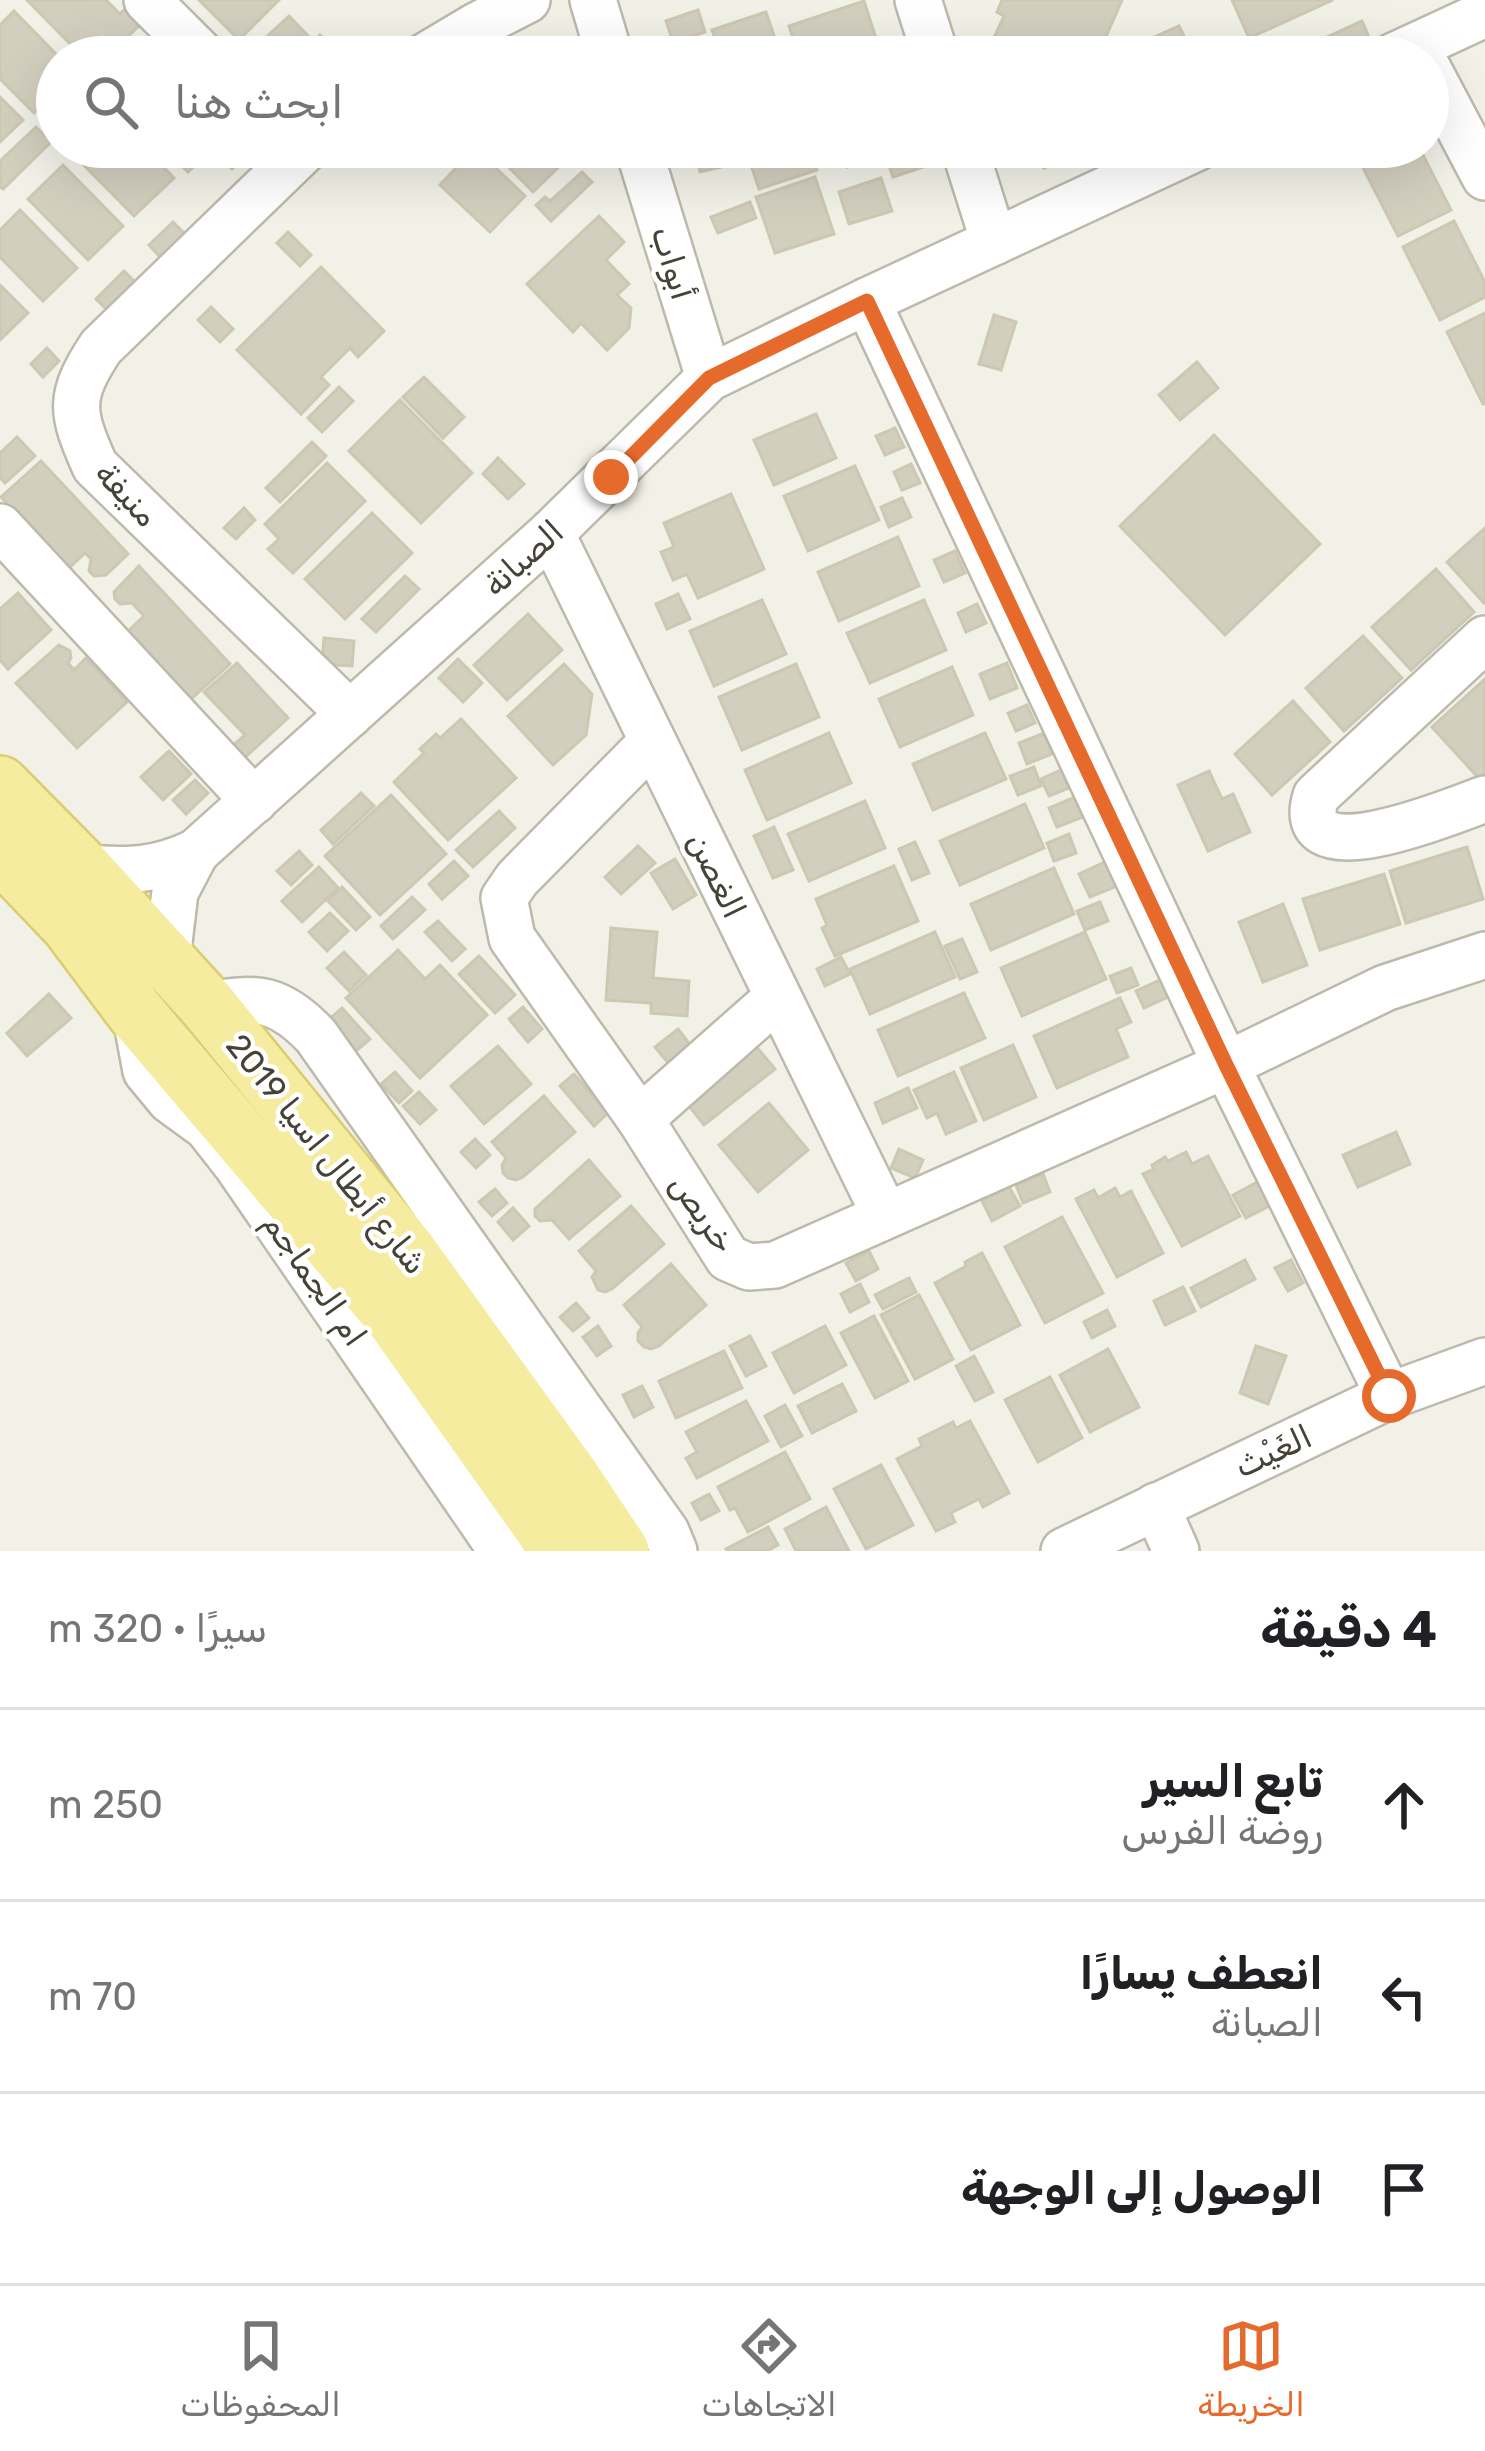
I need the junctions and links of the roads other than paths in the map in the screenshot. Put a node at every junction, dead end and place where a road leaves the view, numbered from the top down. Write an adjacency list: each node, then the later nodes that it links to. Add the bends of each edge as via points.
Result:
1 (147, 0): 6 (street)
2 (527, 0): 7 (street)
3 (593, 0): 8 (street)
4 (918, 0): 9 (street)
5 (1485, 14): 10 (street)
6 (183, 36)
7 (459, 36)
8 (604, 36)
9 (929, 36)
10 (1449, 36)
11 (1449, 116): 16 (street)
12 (281, 168): 23 (street, منيفة, via 101,347 76,392 76,415 95,466)
13 (644, 168): 19 (street, أبواب)
14 (971, 168): 17 (street)
15 (1153, 168): 17 (street, الصبانة)
16 (1485, 177)
17 (994, 242): 18 (street, الصبانة)
18 (867, 301): 19 (street, الصبانة); 38 (street)
19 (709, 378): 21 (street, الصبانة)
20 (0, 526): 27 (street)
21 (551, 533): 23 (street, الصبانة); 24 (street, الغصن)
22 (1485, 639): 26 (street, via 1316,796 1312,810 1317,826 1350,838)
23 (350, 714): 27 (street, الصبانة)
24 (652, 742): 35 (street, الغصن); 39 (street, خريص, via 504,898 512,938)
25 (0, 785): 30 (main road, شارع أبطال اسيا 2019)
26 (1485, 799)
27 (254, 801): 29 (street, الصبانة)
28 (0, 852): 32 (main road, شارع أبطال اسيا 2019)
29 (196, 852): 30 (street, الصبانة, via 135,872); 34 (street, الصبانة, via 175,892)
30 (82, 868): 34 (main road, شارع أبطال اسيا 2019)
31 (0, 881): 32 (main road)
32 (69, 925): 37 (main road, شارع أبطال اسيا 2019)
33 (1485, 955): 38 (street, خريص, via 1385,988)
34 (167, 959): 36 (main road, شارع أبطال اسيا 2019)
35 (778, 998): 39 (street); 40 (street, الغصن)
36 (208, 1006): 46 (main road, شارع أبطال اسيا 2019, via 407,1251); 47 (street, via 237,999 272,1004 316,1036)
37 (135, 1012): 44 (street, ام الجماجم, via 146,1070 236,1164); 45 (main road, شارع أبطال اسيا 2019, via 393,1316)
38 (1226, 1065): 40 (street, خريص); 42 (street)
39 (640, 1120): 40 (street, خريص, via 728,1258 748,1267 776,1265)
40 (884, 1215)
41 (1485, 1360): 42 (street, الغَيْث)
42 (1389, 1396): 43 (street, الغَيْث)
43 (1156, 1506): 48 (street, الغَيْث); 49 (street)
44 (502, 1551)
45 (560, 1551)
46 (620, 1551)
47 (674, 1551)
48 (1064, 1551)
49 (1176, 1551)

